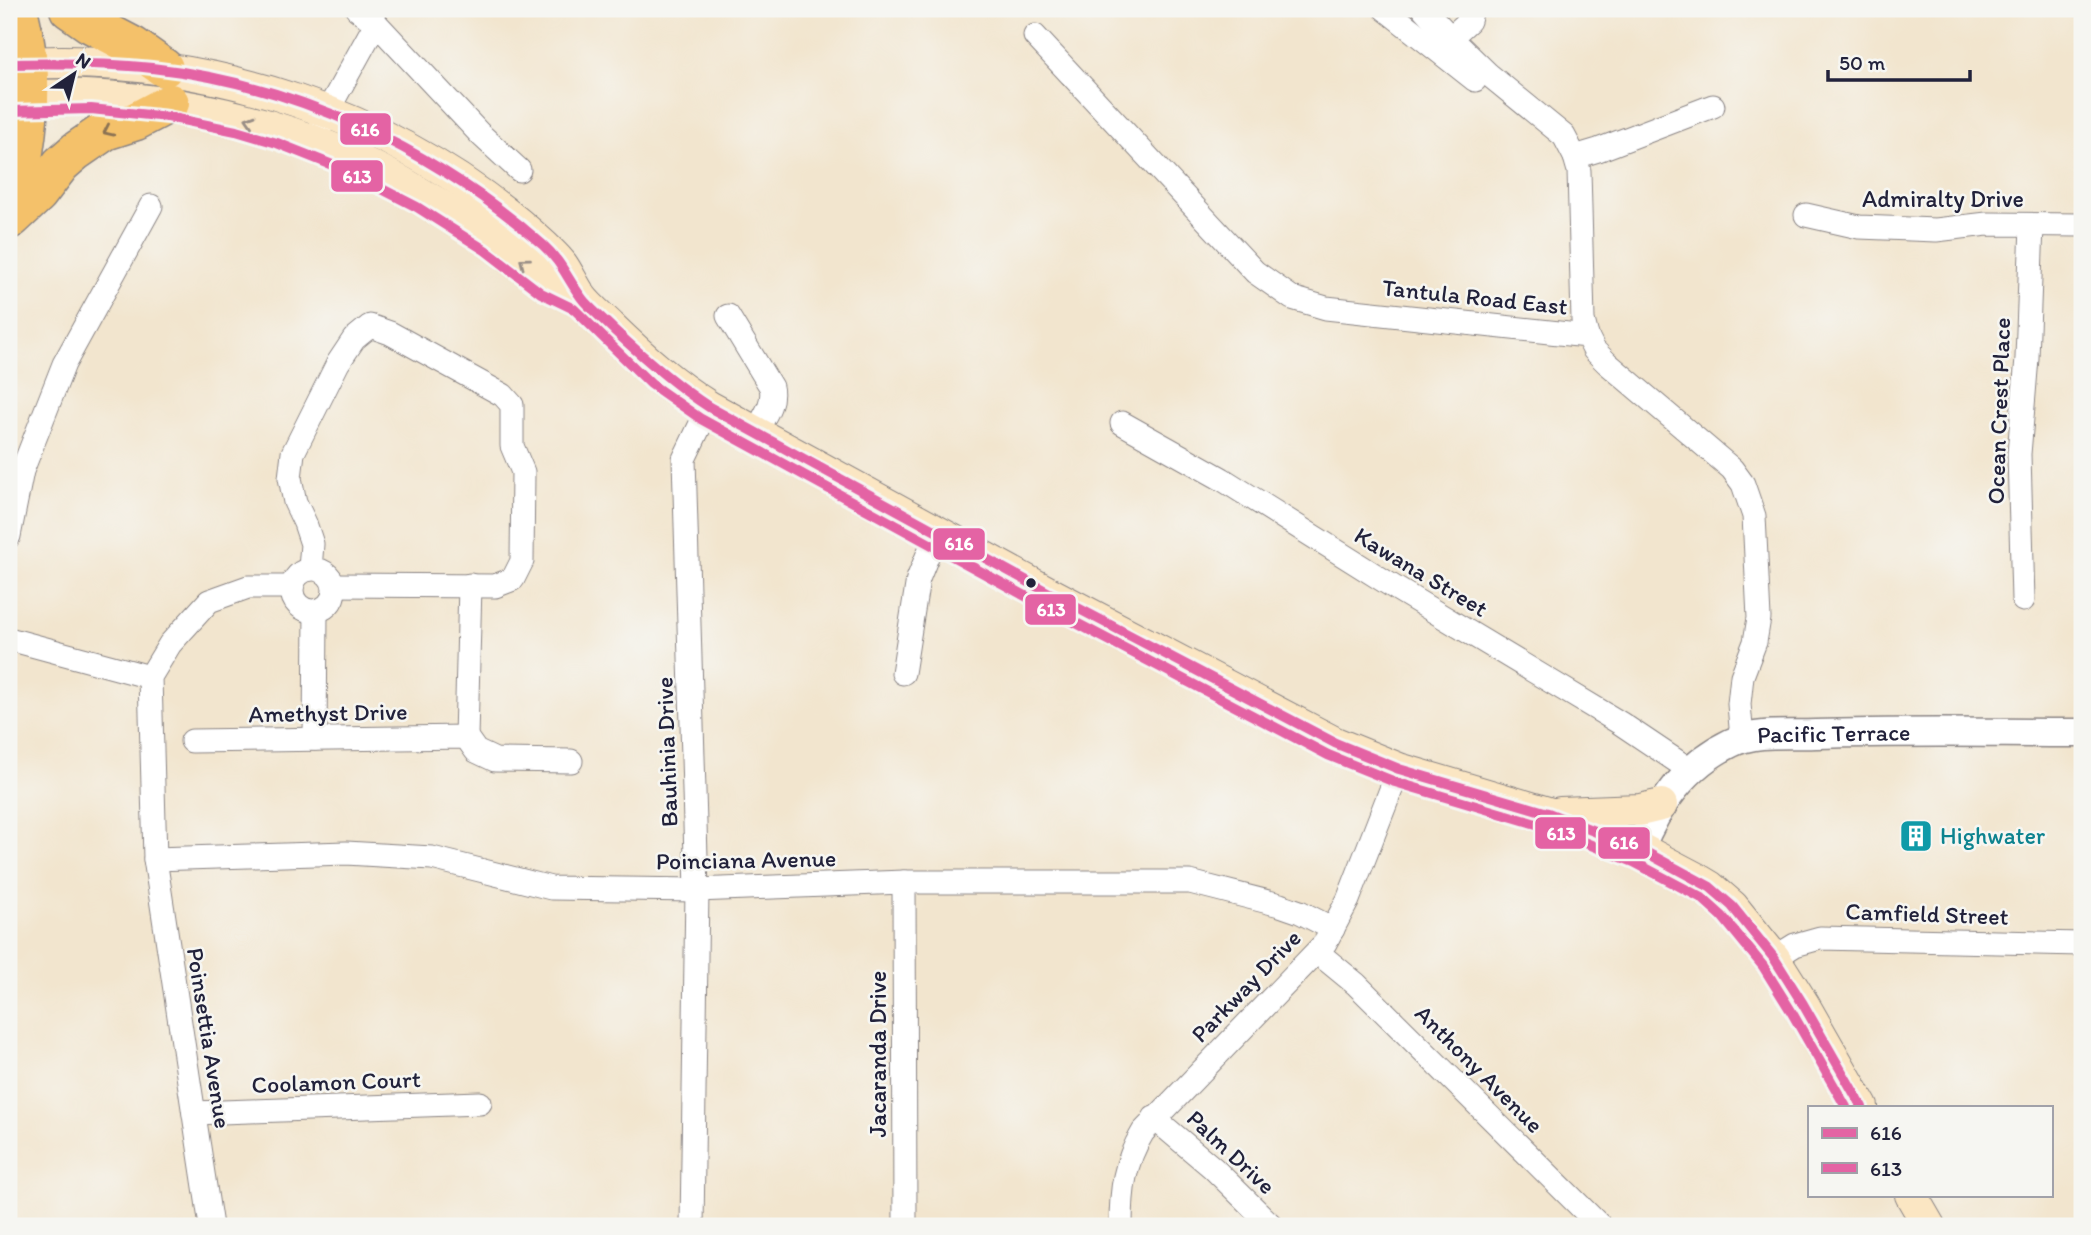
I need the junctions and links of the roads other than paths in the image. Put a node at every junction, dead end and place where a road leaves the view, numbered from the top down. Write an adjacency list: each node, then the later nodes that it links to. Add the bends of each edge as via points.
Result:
1 (18, 9): 9 (highway)
2 (68, 9): 10 (highway, via 132,46)
3 (1385, 9): 8 (street)
4 (1424, 9): 8 (street)
5 (1472, 9): 8 (street, via 1469,21)
6 (366, 16): 12 (street); 15 (street)
7 (1035, 36): 23 (street, Tantula Road East, via 1255,272 1292,298 1326,308)
8 (1443, 43): 14 (street, via 1564,136)
9 (19, 80): 10 (main road, via 99,63); 18 (highway, via 23,161)
10 (167, 85): 12 (main road, via 247,85); 13 (main road, one-way to 10, via 239,117); 18 (highway, one-way to 18, via 136,121 105,131 76,151)
11 (1713, 106): 14 (street)
12 (327, 111): 13 (street); 21 (main road, via 429,160 490,201 561,263)
13 (315, 142): 21 (main road, one-way to 13, via 548,281 424,195)
14 (1575, 157): 23 (street)
15 (519, 170)
16 (151, 206): 28 (street, via 64,364 22,471)
17 (1806, 215): 19 (street, Admiralty Drive, via 1859,228)
18 (9, 220)
19 (2032, 225): 20 (street, Admiralty Drive); 33 (street, Ocean Crest Place, via 2019,454)
20 (2082, 225)
21 (582, 297): 24 (main road, via 660,373)
22 (728, 316): 26 (street, via 771,387 770,404)
23 (1587, 336): 41 (street, Tantula Road East, via 1607,363 1732,469 1746,491 1754,516 1759,618 1741,684)
24 (709, 407): 26 (main road); 51 (street, Bauhinia Drive, via 684,458)
25 (1122, 423): 45 (street, Kawana Street, via 1620,723)
26 (755, 433): 27 (main road)
27 (937, 532): 36 (street, via 918,579); 44 (main road, via 1335,743)
28 (9, 536)
29 (310, 569): 30 (street, via 327,575); 31 (street, via 312,544 290,478 293,453 338,363 354,339 370,326 503,395 512,405 512,446 523,472 522,561 513,579 495,586); 32 (street, via 298,575)
30 (334, 585): 31 (street); 34 (street, via 328,605)
31 (470, 585): 39 (street)
32 (292, 587): 34 (street, via 298,605); 37 (street, via 248,587 209,601 170,643)
33 (2023, 600)
34 (316, 611): 40 (street)
35 (9, 639): 37 (street)
36 (903, 673)
37 (150, 677): 49 (street, Poinsettia Avenue)
38 (2082, 733): 41 (street, Pacific Terrace, via 1845,733)
39 (466, 737): 40 (street, Amethyst Drive); 43 (street, via 476,751 495,760)
40 (314, 739): 42 (street, Amethyst Drive)
41 (1742, 739): 45 (street, Pacific Terrace)
42 (192, 741)
43 (571, 761)
44 (1399, 769): 47 (main road); 52 (street, Parkway Drive)
45 (1690, 770): 46 (street, Pacific Terrace)
46 (1661, 805): 47 (main road, via 1640,810); 48 (street, Pacific Terrace)
47 (1548, 813): 48 (main road)
48 (1640, 849): 55 (main road, via 1710,887 1732,906)
49 (155, 859): 51 (street, Poinciana Avenue, via 346,853 432,858 551,888); 58 (street, Poinsettia Avenue)
50 (904, 882): 51 (street, Poinciana Avenue); 52 (street, Poinciana Avenue, via 1190,882 1280,905); 63 (street, Jacaranda Drive)
51 (697, 890): 62 (street, Bauhinia Drive)
52 (1333, 929): 54 (street, Parkway Drive)
53 (2082, 944): 55 (street, Camfield Street, via 1820,938 1795,945)
54 (1317, 952): 59 (street, Parkway Drive); 66 (street, Anthony Avenue, via 1356,984)
55 (1774, 958): 57 (main road)
56 (480, 1104): 58 (street, Coolamon Court)
57 (1861, 1106)
58 (194, 1113): 61 (street, Poinsettia Avenue)
59 (1154, 1118): 64 (street, Parkway Drive, via 1127,1164); 65 (street, Palm Drive)
60 (1912, 1196): 67 (main road)
61 (211, 1226)
62 (692, 1226)
63 (905, 1226)
64 (1121, 1226)
65 (1272, 1226)
66 (1600, 1226)
67 (1929, 1226)

